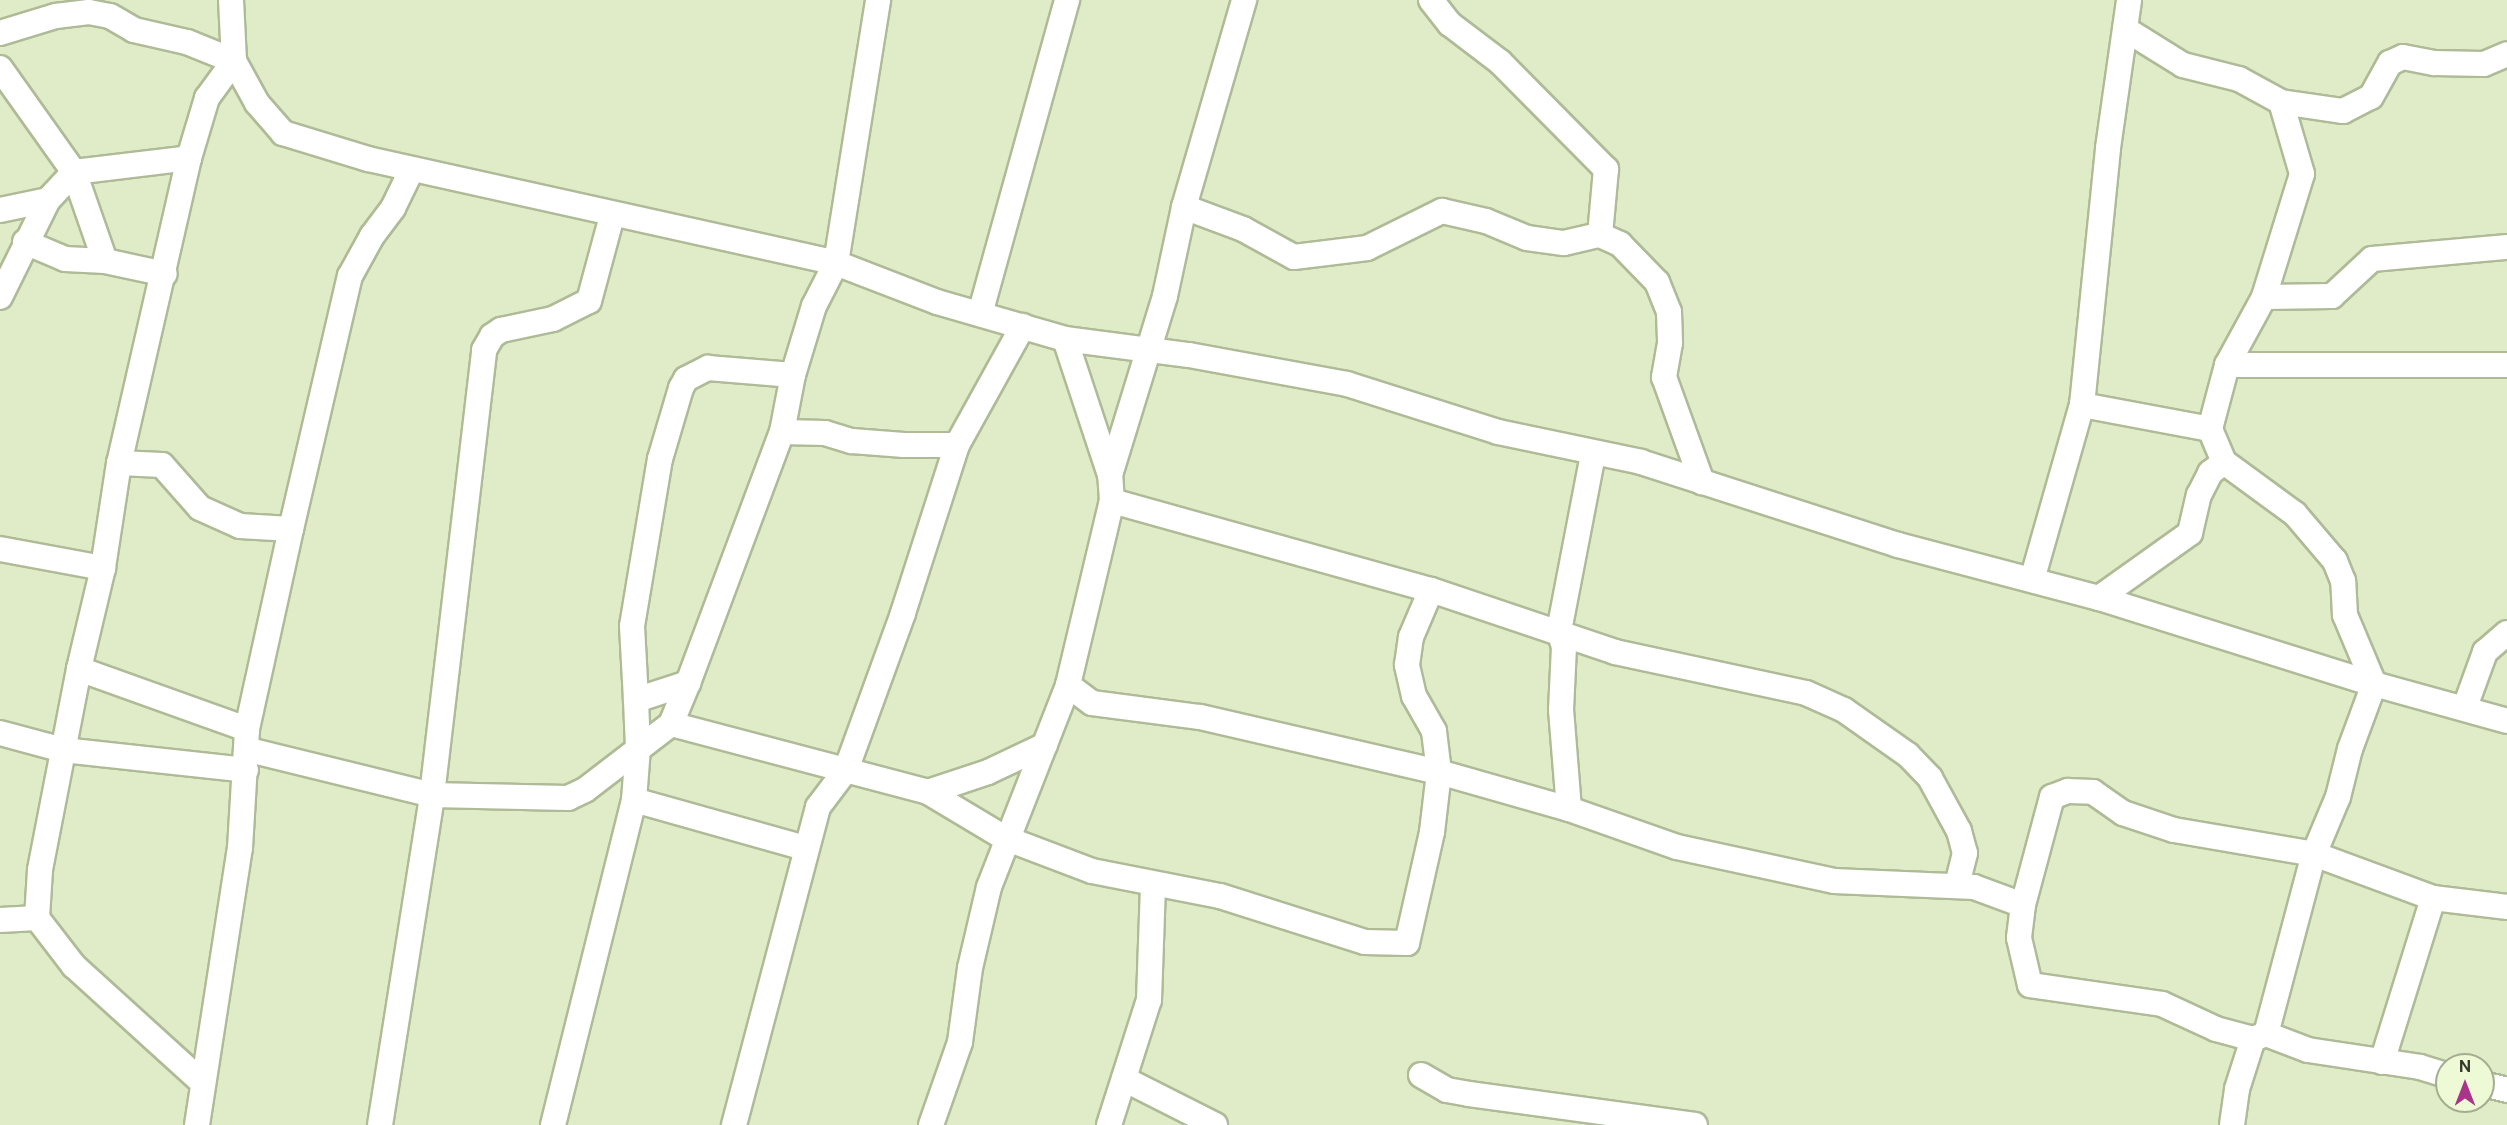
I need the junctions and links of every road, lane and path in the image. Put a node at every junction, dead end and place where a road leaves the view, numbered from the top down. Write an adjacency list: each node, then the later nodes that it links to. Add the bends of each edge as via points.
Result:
1 (231, 0): 10 (street)
2 (878, 0): 24 (street)
3 (1067, 0): 28 (street)
4 (1244, 0): 17 (street)
5 (1431, 0): 20 (street, via 1450,24 1500,62 1606,169)
6 (2129, 0): 7 (street)
7 (2125, 29): 12 (street, via 2183,65 2239,79); 35 (street, via 2108,148)
8 (0, 33): 10 (street, via 57,16 89,12)
9 (2507, 54): 12 (street, via 2484,64 2434,63 2403,57 2390,63 2371,97 2343,111)
10 (234, 61): 13 (street, via 207,98); 14 (street, via 257,103 282,133)
11 (0, 68): 15 (street)
12 (2280, 102): 27 (street, via 2302,174)
13 (189, 158): 15 (street); 25 (street)
14 (412, 169): 19 (street); 45 (street, via 393,208 350,276)
15 (74, 172): 16 (street); 23 (street)
16 (48, 200): 18 (street); 21 (street)
17 (1184, 207): 20 (street, via 1243,229 1294,257 1367,248 1442,211 1486,221 1527,238 1564,243); 31 (street)
18 (0, 210)
19 (612, 216): 24 (street); 69 (street, via 589,301 553,319 501,330 484,350)
20 (1600, 235): 43 (street, via 1620,244 1658,282 1668,312 1670,343 1664,377)
21 (25, 242): 23 (street, via 65,259); 26 (street)
22 (2507, 247): 27 (street, via 2372,259 2332,296)
23 (105, 261): 25 (street)
24 (836, 263): 28 (street, via 937,302); 34 (street, via 814,306)
25 (165, 274): 41 (street)
26 (0, 297)
27 (2264, 297): 32 (street)
28 (980, 314): 29 (street)
29 (1023, 326): 30 (street); 38 (street)
30 (1065, 339): 31 (street); 42 (street)
31 (1148, 351): 39 (street, via 1347,384 1498,432); 42 (street)
32 (2227, 365): 33 (street); 36 (street)
33 (2507, 365)
34 (793, 375): 37 (street); 57 (street, via 708,368 686,379 681,388 660,459 632,626)
35 (2082, 405): 36 (street); 48 (street)
36 (2210, 429): 40 (street)
37 (782, 432): 38 (street, via 825,433 852,441 904,445); 54 (street)
38 (957, 445): 66 (street, via 903,613)
39 (1593, 455): 43 (street, via 1641,462); 51 (street)
40 (2224, 462): 50 (street, via 2210,473 2199,495 2190,533); 55 (street, via 2295,514 2335,561 2343,580 2345,615)
41 (118, 463): 45 (street, via 162,465 200,508 240,526); 47 (street)
42 (1110, 475): 44 (street)
43 (1702, 482): 48 (street, via 1898,545)
44 (1112, 501): 49 (street); 56 (street)
45 (291, 529): 65 (street)
46 (0, 549): 47 (street)
47 (103, 568): 53 (street)
48 (2032, 580): 50 (street)
49 (1431, 590): 51 (street, via 1518,622); 67 (street, via 1412,637 1407,665 1413,696 1434,731)
50 (2099, 598): 55 (street)
51 (1559, 631): 71 (street, via 1564,648 1561,710); 76 (street, via 1616,652 1806,693 1844,710 1908,755 1930,778 1959,831 1965,853)
52 (2507, 633): 58 (street, via 2485,652)
53 (79, 669): 64 (street); 65 (street)
54 (688, 683): 57 (street); 60 (street)
55 (2374, 684): 58 (street); 74 (street, via 2338,797)
56 (1068, 685): 62 (street); 67 (street, via 1092,703 1200,717)
57 (636, 700): 63 (street)
58 (2464, 707): 59 (street)
59 (2507, 721)
60 (671, 724): 63 (street); 66 (street)
61 (0, 733): 64 (street)
62 (1045, 745): 68 (street, via 988,772); 72 (street)
63 (638, 748): 69 (street, via 585,790 568,798); 70 (street)
64 (63, 750): 65 (street); 80 (street, via 40,870)
65 (248, 750): 69 (street); 87 (street, via 240,848)
66 (846, 770): 68 (street); 73 (street, via 818,807)
67 (1439, 772): 71 (street); 75 (street, via 1432,832 1407,943 1365,942 1220,896)
68 (928, 792): 72 (street)
69 (432, 795): 89 (street)
70 (634, 800): 73 (street); 90 (street)
71 (1569, 809): 76 (street, via 1677,847 1815,878)
72 (1005, 838): 75 (street, via 1092,871); 92 (street, via 970,968 960,1042)
73 (805, 848): 91 (street)
74 (2314, 854): 77 (street); 78 (street, via 2174,830 2123,813 2093,792 2058,791 2052,797); 82 (street)
75 (1153, 886): 86 (street, via 1149,999)
76 (1957, 886): 78 (street, via 1974,887)
77 (2433, 898): 79 (street); 83 (street)
78 (2023, 905): 82 (street, via 2019,938 2030,985 2162,1004 2216,1029)
79 (2507, 907)
80 (37, 918): 81 (street); 87 (street, via 74,966)
81 (0, 920)
82 (2259, 1036): 83 (street, via 2308,1050); 96 (street, via 2237,1089)
83 (2382, 1062): 84 (street)
84 (2435, 1073)
85 (1421, 1075): 95 (street, via 1447,1090 1490,1098)
86 (1124, 1079): 93 (street); 94 (street)
87 (202, 1082): 88 (street)
88 (197, 1125)
89 (380, 1125)
90 (552, 1125)
91 (734, 1125)
92 (931, 1125)
93 (1109, 1125)
94 (1215, 1125)
95 (1695, 1125)
96 (2232, 1125)

